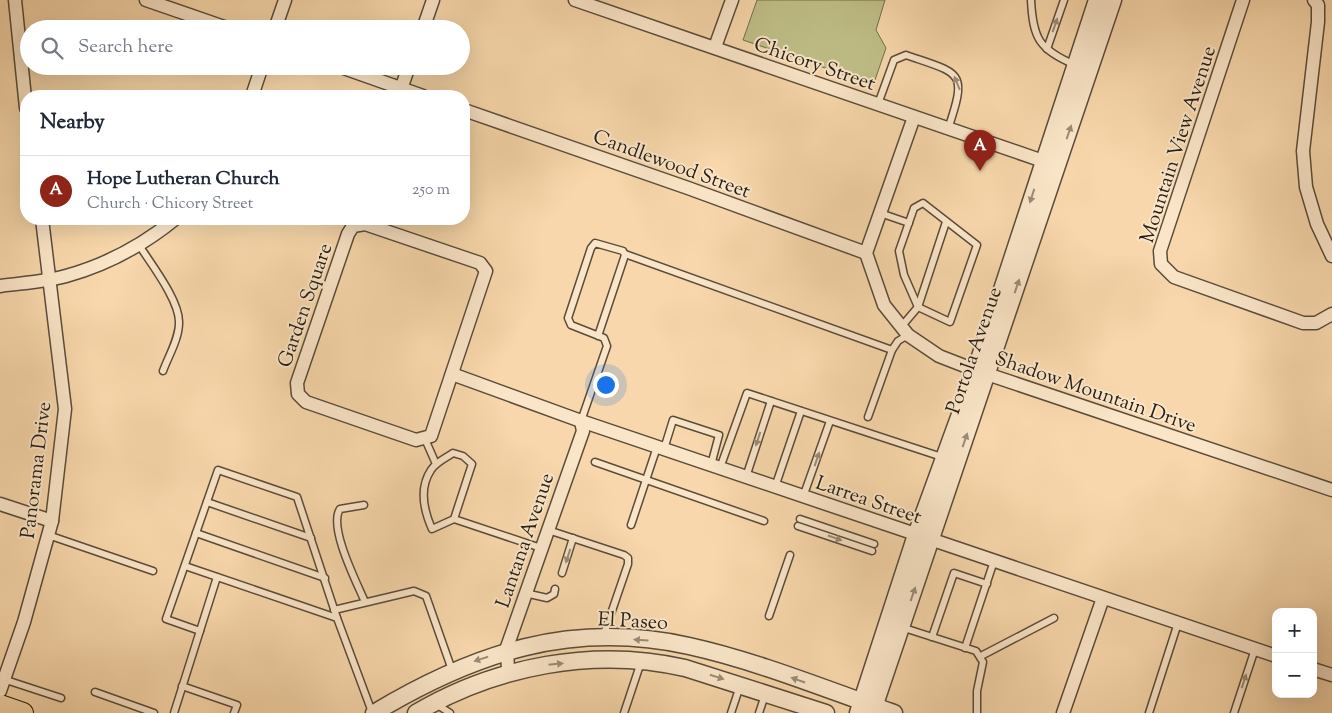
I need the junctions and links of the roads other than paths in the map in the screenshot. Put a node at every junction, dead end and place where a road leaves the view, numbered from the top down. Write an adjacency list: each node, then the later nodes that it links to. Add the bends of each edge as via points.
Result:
1 (15, 0): 17 (street)
2 (146, 0): 13 (street)
3 (285, 0): 14 (street)
4 (433, 0): 15 (street)
5 (575, 0): 16 (street, Chicory Street)
6 (732, 0): 16 (street)
7 (1031, 0): 18 (lane, via 1032,25)
8 (1064, 0): 18 (lane, one-way to 8)
9 (1097, 0): 19 (street, Portola Avenue)
10 (1113, 0): 52 (street, Portola Avenue, one-way to 10)
11 (1244, 0): 47 (street, Mountain View Avenue, via 1160,251 1160,264 1174,277 1303,322 1316,323)
12 (1314, 0): 43 (street, via 1318,5 1318,22 1303,151 1306,186 1317,224)
13 (204, 20)
14 (278, 20)
15 (426, 20)
16 (715, 47): 28 (street, Chicory Street)
17 (20, 49)
18 (1047, 49): 19 (lane, via 1052,55)
19 (1075, 66): 32 (street, Portola Avenue)
20 (23, 75): 25 (street)
21 (259, 75): 26 (street)
22 (363, 75): 24 (street)
23 (407, 75): 24 (street)
24 (402, 89): 27 (street)
25 (24, 90)
26 (254, 90)
27 (405, 90)
28 (878, 104): 30 (street, Chicory Street); 31 (lane, one-way to 28, via 960,91 955,77 946,69 906,55 894,60)
29 (470, 112): 42 (street, Candlewood Street)
30 (914, 117): 31 (street, Chicory Street); 33 (street)
31 (948, 129): 32 (street, Chicory Street)
32 (1043, 161): 52 (street, Portola Avenue, one-way to 52)
33 (880, 213): 35 (lane); 42 (street)
34 (946, 222): 35 (lane, via 923,203 914,208); 46 (lane); 46 (lane, via 977,245 950,322)
35 (909, 223): 46 (lane, via 899,251 904,275)
36 (43, 225): 44 (street, Panorama Drive)
37 (166, 225): 40 (street)
38 (359, 225): 59 (street, Garden Square, via 353,226 348,234 297,383 298,394 306,402 416,440)
39 (368, 225): 53 (street, Garden Square, via 480,263 486,271)
40 (139, 244): 44 (street, via 96,266); 51 (lane, via 178,314 178,330)
41 (625, 254): 49 (lane); 49 (lane, via 595,243 591,248 568,318 571,325); 50 (lane)
42 (866, 254): 48 (street, Shadow Mountain Drive, via 884,305)
43 (1332, 256)
44 (51, 278): 45 (street); 74 (street, Panorama Drive, via 65,409)
45 (0, 286)
46 (918, 307): 48 (lane)
47 (1332, 314)
48 (904, 331): 50 (lane); 52 (street, Shadow Mountain Drive, via 940,356)
49 (598, 336): 57 (lane, via 604,338 607,346)
50 (892, 350): 56 (lane)
51 (163, 371)
52 (981, 372): 61 (street, Portola Avenue); 68 (street, Shadow Mountain Drive); 83 (street, Portola Avenue, one-way to 52)
53 (452, 374): 57 (street, Larrea Street); 59 (street, Garden Square, via 431,436)
54 (771, 401): 55 (lane); 64 (lane, via 747,393); 65 (lane, one-way to 65)
55 (801, 411): 58 (lane); 67 (lane)
56 (868, 417)
57 (581, 421): 60 (street, Larrea Street); 78 (street, Lantana Avenue, via 582,431)
58 (830, 421): 61 (lane); 69 (lane, one-way to 58)
59 (425, 439): 63 (lane)
60 (660, 448): 64 (street, Larrea Street); 64 (lane, via 674,420 719,435); 66 (lane)
61 (946, 458): 83 (street, Portola Avenue)
62 (596, 462): 66 (lane)
63 (436, 464): 73 (lane, via 430,471 424,510 432,529); 73 (lane, via 453,453 472,464)
64 (716, 467): 65 (street, Larrea Street)
65 (746, 477): 67 (street, Larrea Street)
66 (646, 479): 75 (lane); 77 (lane)
67 (775, 487): 69 (street, Larrea Street)
68 (1332, 490)
69 (803, 497): 83 (street, Larrea Street)
70 (207, 502): 79 (lane); 81 (lane); 81 (lane, via 218,470 297,497)
71 (0, 504): 74 (street)
72 (364, 505): 97 (lane, via 340,509 336,521 339,537)
73 (454, 519): 84 (lane)
74 (52, 521): 80 (street, Panorama Drive)
75 (764, 521)
76 (799, 522): 85 (lane, one-way to 85)
77 (631, 525)
78 (548, 530): 82 (lane); 84 (street, Lantana Avenue)
79 (196, 533): 88 (lane); 92 (lane)
80 (48, 535): 89 (lane); 119 (street, Panorama Drive, via 24,622)
81 (311, 538): 92 (lane)
82 (574, 538): 90 (lane, one-way to 90); 106 (lane, via 628,558)
83 (924, 538): 87 (street, Larrea Street); 103 (street, Portola Avenue)
84 (541, 548): 95 (street, Lantana Avenue)
85 (873, 548)
86 (790, 555): 99 (lane)
87 (994, 561): 93 (lane); 96 (street, Larrea Street)
88 (185, 566): 91 (lane); 104 (lane, via 166,619)
89 (153, 571)
90 (562, 573)
91 (217, 577): 100 (lane); 104 (lane)
92 (325, 578): 98 (lane)
93 (987, 584): 105 (lane, via 954,573); 107 (lane)
94 (555, 589): 95 (lane, via 554,594 547,598)
95 (525, 593): 109 (street, Lantana Avenue)
96 (1103, 598): 102 (street, Larrea Street); 141 (street)
97 (365, 602): 98 (lane); 115 (lane, via 414,591 426,596)
98 (334, 610): 100 (lane)
99 (769, 616)
100 (337, 618): 132 (lane)
101 (1054, 618): 112 (lane)
102 (1178, 623): 108 (street, Larrea Street); 142 (lane)
103 (891, 626): 105 (lane); 127 (street, Portola Avenue)
104 (200, 631): 121 (lane)
105 (932, 637): 107 (lane)
106 (603, 638): 109 (street, El Paseo, via 544,643); 110 (street, El Paseo, one-way to 106, via 666,642)
107 (966, 648): 112 (lane)
108 (1255, 649): 111 (street, Larrea Street); 143 (lane, one-way to 108)
109 (506, 651): 115 (street, El Paseo, one-way to 115); 117 (street, Lantana Avenue)
110 (719, 654): 114 (street, via 715,659 704,662 679,659); 127 (street, El Paseo, one-way to 110, via 826,690)
111 (1272, 655)
112 (981, 656): 140 (lane, via 984,662)
113 (641, 660): 114 (street, El Paseo); 117 (street, El Paseo, one-way to 113, via 586,660); 135 (lane)
114 (662, 663): 120 (street, El Paseo, one-way to 120)
115 (452, 670): 132 (street, El Paseo)
116 (1317, 670): 118 (street)
117 (508, 672): 125 (street, El Paseo)
118 (1332, 675)
119 (1, 683): 124 (lane)
120 (740, 685): 123 (street, El Paseo); 136 (lane)
121 (182, 686): 130 (lane); 131 (lane, via 237,705)
122 (94, 692): 129 (lane)
123 (766, 693): 137 (lane); 138 (street, El Paseo)
124 (61, 698)
125 (434, 702): 133 (street, El Paseo); 134 (lane)
126 (0, 705): 128 (main road)
127 (865, 709): 139 (street, El Paseo)
128 (22, 713)
129 (154, 713)
130 (174, 713)
131 (234, 713)
132 (373, 713)
133 (416, 713)
134 (450, 713)
135 (624, 713)
136 (731, 713)
137 (759, 713)
138 (826, 713)
139 (894, 713)
140 (976, 713)
141 (1063, 713)
142 (1148, 713)
143 (1234, 713)

